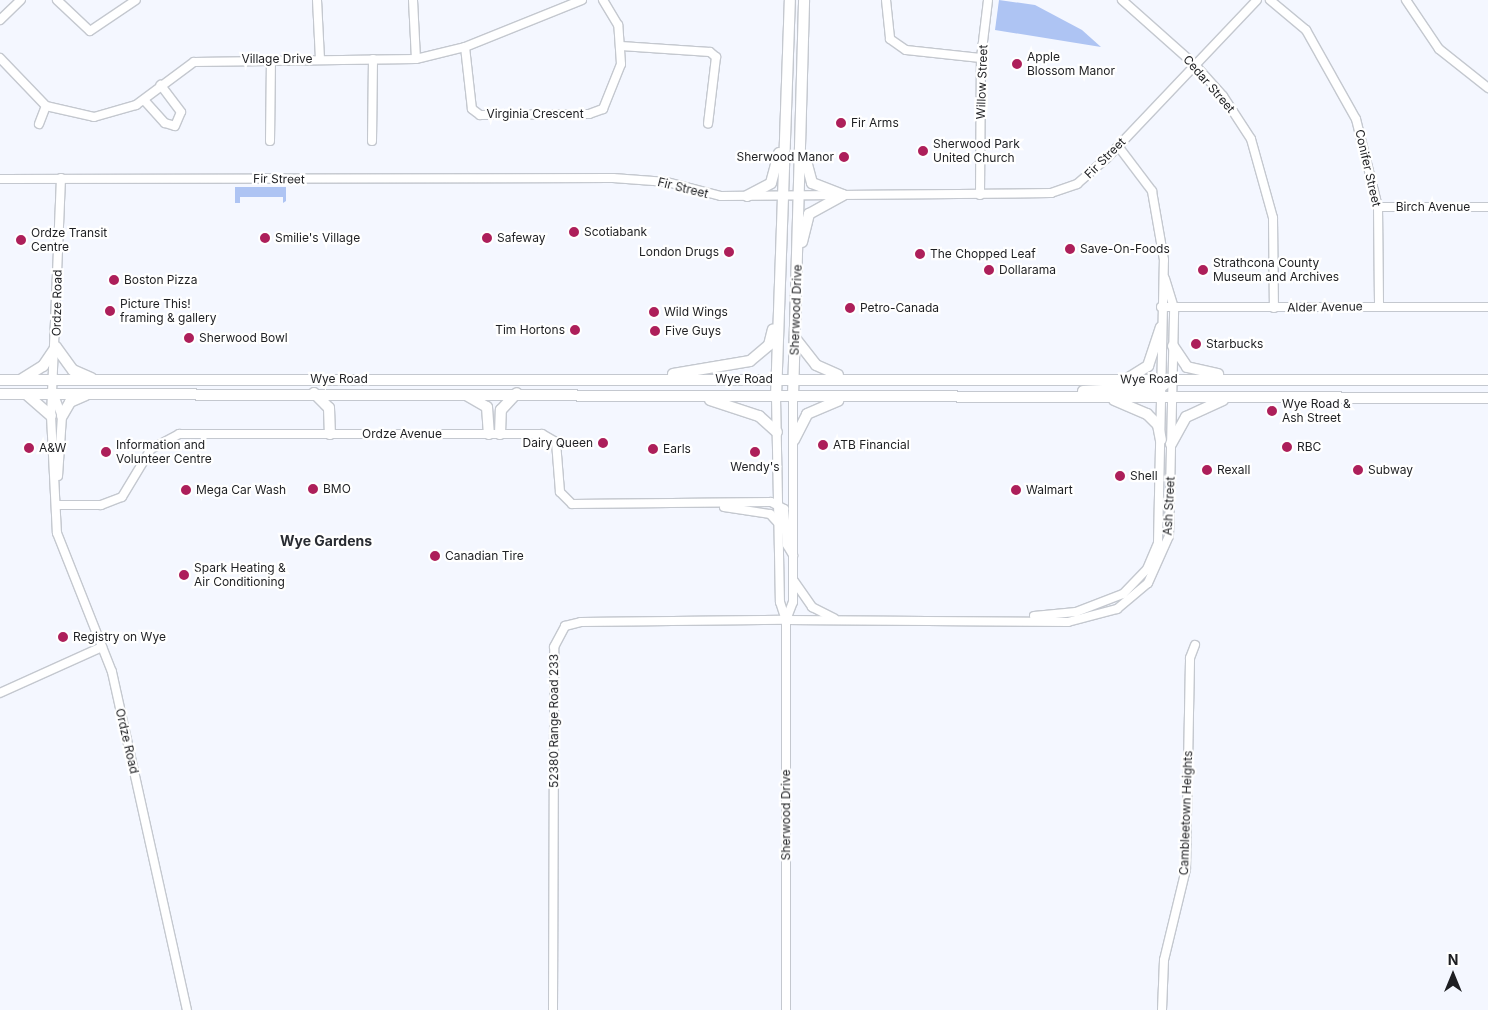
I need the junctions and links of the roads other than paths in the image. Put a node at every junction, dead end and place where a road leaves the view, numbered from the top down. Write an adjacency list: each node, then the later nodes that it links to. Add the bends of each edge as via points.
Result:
1 (21, 0): 16 (street)
2 (57, 0): 3 (street, via 90,31)
3 (136, 0)
4 (318, 0): 21 (street)
5 (413, 0): 23 (street)
6 (582, 0): 18 (street, Village Drive)
7 (603, 0): 17 (street, Virginia Crescent, via 618,25)
8 (790, 0): 30 (main road, Sherwood Drive)
9 (804, 0): 33 (main road, Sherwood Drive)
10 (886, 0): 20 (street, via 890,39 906,50)
11 (988, 0): 20 (street, Willow Street)
12 (1122, 0): 25 (street, Cedar Street)
13 (1257, 0): 25 (street, Fir Street)
14 (1270, 0): 44 (street, Conifer Street, via 1306,30 1345,94 1365,147)
15 (1406, 0): 27 (street, via 1439,49)
16 (0, 20)
17 (621, 46): 18 (street, Virginia Crescent, via 613,93 603,109 588,114 480,115 472,109); 32 (street, via 710,52 716,57)
18 (465, 48): 23 (street, Village Drive)
19 (0, 58): 29 (street)
20 (981, 58): 41 (street, Willow Street)
21 (320, 59): 22 (street, Village Drive); 24 (street, Village Drive)
22 (373, 59): 23 (street, Village Drive); 34 (street)
23 (416, 59)
24 (271, 60): 26 (street, Village Drive, via 194,62); 35 (street)
25 (1196, 66): 36 (street, Fir Street); 53 (street, Cedar Street, via 1238,117 1261,165 1273,218)
26 (161, 85): 28 (street, Village Drive); 28 (street, via 181,112 175,126 165,123)
27 (1488, 88)
28 (144, 100): 29 (street, Village Drive, via 124,111 94,117)
29 (46, 106): 31 (street)
30 (786, 113): 42 (main road, via 772,181); 43 (main road, Sherwood Drive)
31 (39, 124)
32 (708, 124)
33 (801, 134): 39 (main road, Sherwood Drive); 40 (main road, via 812,183)
34 (372, 140)
35 (270, 141)
36 (1118, 146): 41 (street, Fir Street, via 1077,184 1060,191); 48 (street, Ash Street, via 1152,190)
37 (61, 178): 38 (street, Fir Street); 42 (street, Fir Street, via 633,179 710,195); 57 (street, Ordze Road)
38 (0, 179)
39 (798, 195): 40 (street, Fir Street); 43 (street, Fir Street); 46 (main road, Sherwood Drive)
40 (843, 195): 41 (street, Fir Street); 46 (main road, via 809,214)
41 (980, 195)
42 (747, 196): 43 (street, Fir Street)
43 (783, 196): 47 (main road, Sherwood Drive)
44 (1378, 207): 45 (street, Birch Avenue); 49 (street, Conifer Street)
45 (1488, 207)
46 (797, 259): 55 (main road, Sherwood Drive)
47 (781, 268): 65 (main road, via 771,341 757,358 733,367); 66 (main road, Sherwood Drive)
48 (1165, 278): 51 (street, Ash Street); 52 (street, Ash Street)
49 (1379, 306): 50 (street, Alder Avenue); 53 (street, Alder Avenue)
50 (1488, 306)
51 (1161, 307): 52 (street, Alder Avenue); 54 (street, Ash Street)
52 (1174, 308): 53 (street, Alder Avenue); 56 (street, Ash Street)
53 (1274, 308)
54 (1161, 327): 67 (main road, via 1148,366); 69 (street, Ash Street)
55 (795, 338): 58 (main road, Sherwood Drive); 59 (main road, via 816,366)
56 (1172, 346): 61 (main road, via 1187,367); 69 (street, Ash Street)
57 (56, 347): 60 (street, Ordze Road); 63 (main road, via 43,366); 64 (main road, via 73,370)
58 (794, 378): 59 (main road, Wye Road); 66 (main road, Wye Road); 79 (main road, Sherwood Drive)
59 (846, 378): 67 (main road, Wye Road)
60 (56, 379): 63 (main road, Wye Road); 64 (main road, Wye Road); 76 (street, Ordze Road)
61 (1241, 379): 68 (main road, Wye Road); 69 (main road, Wye Road)
62 (0, 380): 63 (main road, Wye Road)
63 (20, 380)
64 (94, 380): 65 (main road, Wye Road)
65 (622, 380): 66 (main road, Wye Road)
66 (776, 380): 78 (main road, Sherwood Drive)
67 (1126, 380): 69 (main road, Wye Road)
68 (1488, 380)
69 (1165, 381): 82 (main road, via 1056,392); 84 (street, Ash Street); 84 (street, Ash Street)
70 (90, 393): 71 (main road, Wye Road); 76 (main road, Wye Road); 86 (main road, via 70,402)
71 (314, 393): 72 (main road, Wye Road); 88 (main road, via 329,408)
72 (463, 393): 75 (main road, Wye Road); 89 (main road, via 486,407)
73 (0, 394): 74 (main road, Wye Road)
74 (25, 394): 76 (main road, Wye Road); 86 (main road)
75 (517, 394): 77 (main road, Wye Road); 90 (main road, via 502,407)
76 (55, 396): 86 (street, Ordze Road)
77 (697, 397): 78 (main road, Wye Road); 87 (main road, via 753,413 774,425)
78 (776, 397): 79 (main road, Wye Road); 87 (street, Sherwood Drive)
79 (793, 397): 80 (main road, Wye Road); 91 (street, Sherwood Drive)
80 (854, 397): 82 (main road, Wye Road); 91 (main road, via 807,414)
81 (1230, 397): 84 (main road, Wye Road); 85 (main road, Wye Road); 92 (main road, via 1186,417)
82 (1047, 398): 83 (main road, Wye Road)
83 (1106, 398): 84 (main road, Wye Road); 92 (main road, via 1147,414 1158,425)
84 (1166, 398): 92 (street, Ash Street)
85 (1488, 398)
86 (56, 416): 93 (street, Ordze Road)
87 (777, 432): 95 (street, Sherwood Drive)
88 (330, 434): 89 (street, Ordze Avenue); 93 (street, Ordze Avenue, via 178,434 151,449 122,497 101,505)
89 (489, 434): 90 (street, Ordze Avenue)
90 (500, 434): 94 (street, Ordze Avenue, via 554,438 559,453 560,492 572,504)
91 (794, 440): 97 (street, Sherwood Drive)
92 (1166, 442): 99 (street, Ash Street, via 1169,536 1148,583 1117,609 1089,620)
93 (59, 505): 102 (street, Ordze Road, via 57,533)
94 (722, 506): 95 (street, via 772,502); 96 (street, via 770,514)
95 (779, 506): 96 (street, Sherwood Drive); 97 (street, via 784,510 787,545)
96 (779, 524): 100 (street, Sherwood Drive, via 780,602)
97 (793, 555): 98 (street, Sherwood Drive)
98 (793, 579): 99 (street, via 812,607); 100 (street, Sherwood Drive, via 793,602)
99 (838, 619): 100 (street, Ash Street)
100 (786, 620): 105 (street, 52380 Range Road 233, via 581,622 566,626 554,647); 106 (street, Sherwood Drive)
101 (1195, 645): 107 (street, Cambleetown Heights, via 1190,658 1186,869 1164,960)
102 (102, 647): 103 (street); 104 (street, Ordze Road, via 112,672)
103 (0, 693)
104 (188, 1010)
105 (553, 1010)
106 (786, 1010)
107 (1162, 1010)

